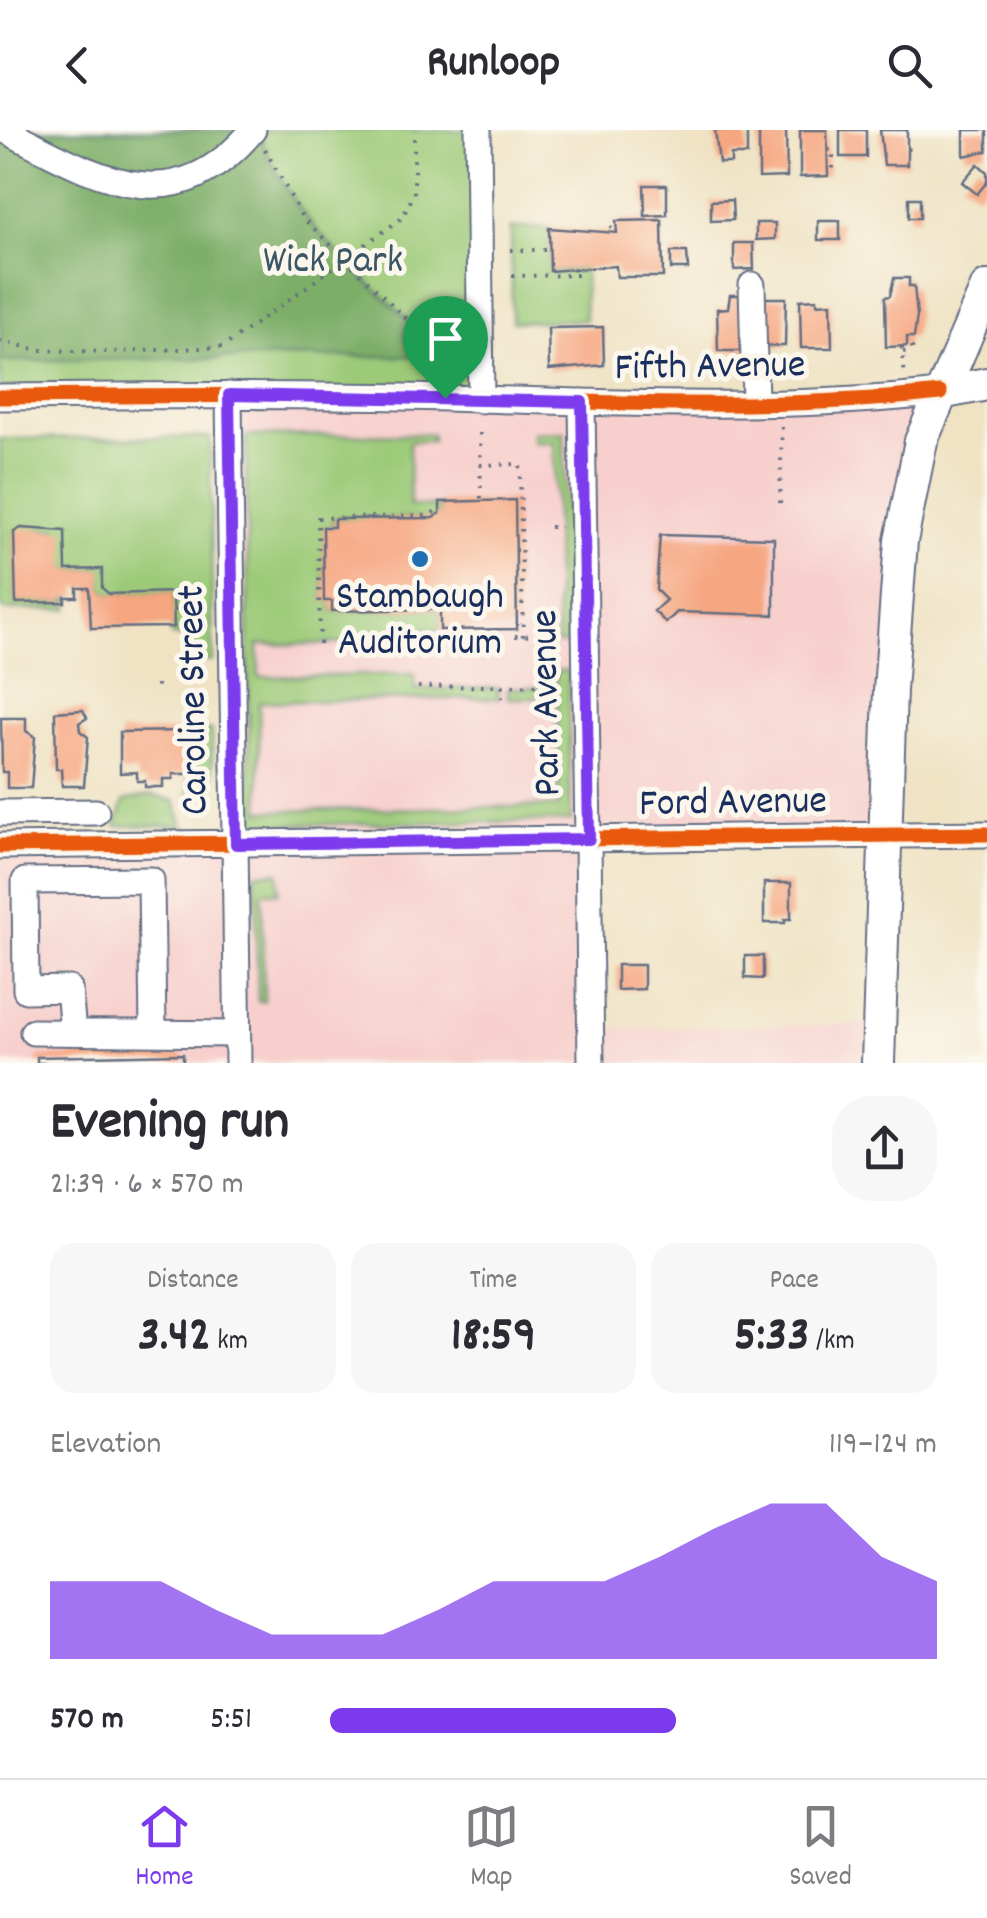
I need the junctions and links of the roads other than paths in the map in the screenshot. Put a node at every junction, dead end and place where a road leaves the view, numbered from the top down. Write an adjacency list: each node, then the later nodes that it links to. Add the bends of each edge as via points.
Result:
1 (5, 130): 3 (street, via 88,174 151,186 203,174)
2 (478, 130): 10 (street)
3 (249, 139)
4 (752, 285): 11 (street)
5 (987, 286): 7 (main road)
6 (987, 384): 7 (main road, Fifth Avenue)
7 (940, 393): 11 (street, Fifth Avenue); 16 (main road, via 921,440 899,557)
8 (229, 395): 9 (street, Fifth Avenue); 10 (street, Fifth Avenue); 18 (street, Caroline Street)
9 (0, 397)
10 (481, 400): 12 (street, Fifth Avenue)
11 (755, 401): 12 (street, Fifth Avenue)
12 (582, 402): 17 (street, Park Avenue)
13 (96, 812): 14 (street)
14 (0, 813)
15 (987, 834): 16 (street, Ford Avenue)
16 (886, 835): 17 (street, Ford Avenue); 26 (main road)
17 (589, 839): 18 (street, Ford Avenue); 25 (street, Park Avenue)
18 (236, 844): 19 (street, Ford Avenue); 23 (street, Caroline Street)
19 (0, 846)
20 (33, 1032): 21 (street)
21 (73, 1032): 22 (street); 22 (street, via 69,989 26,990 24,881 151,880)
22 (154, 1032): 23 (street)
23 (238, 1034): 24 (street, Caroline Street)
24 (238, 1063)
25 (591, 1063)
26 (878, 1063)

